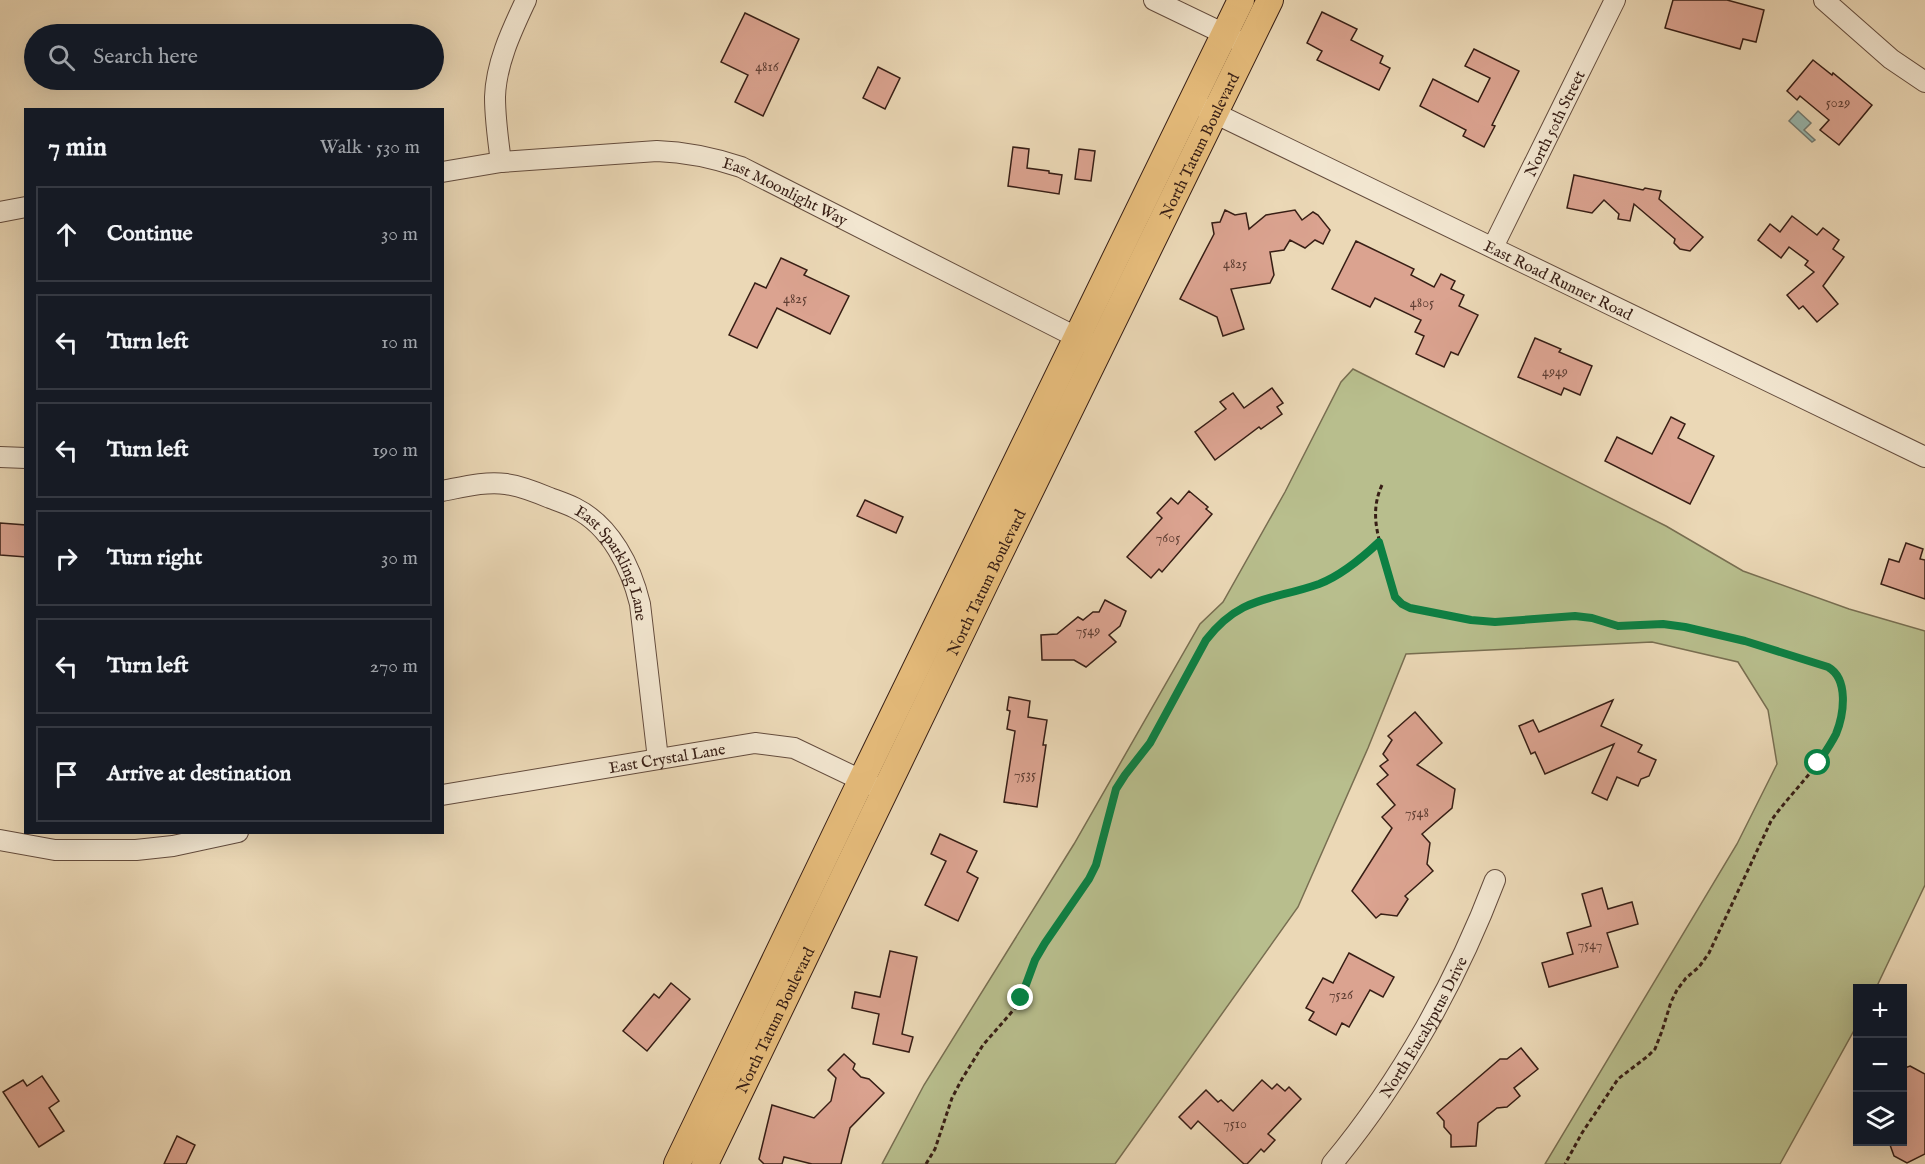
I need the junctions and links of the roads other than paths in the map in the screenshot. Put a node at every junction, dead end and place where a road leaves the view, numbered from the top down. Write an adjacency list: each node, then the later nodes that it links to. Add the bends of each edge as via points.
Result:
1 (526, 0): 11 (street, via 511,33 495,95)
2 (1154, 0): 7 (street)
3 (1241, 0): 7 (main road, North Tatum Boulevard)
4 (1270, 0): 8 (main road, North Tatum Boulevard)
5 (1615, 0): 15 (street, North 50th Street)
6 (1824, 0): 9 (street, via 1891,59)
7 (1225, 34): 8 (street); 10 (main road, North Tatum Boulevard)
8 (1248, 45): 10 (main road, North Tatum Boulevard)
9 (1925, 82)
10 (1203, 107): 15 (street, East Road Runner Road); 16 (main road, North Tatum Boulevard)
11 (501, 162): 12 (street, East Moonlight Way); 16 (street, East Moonlight Way, via 657,151 718,159 741,167)
12 (444, 172)
13 (24, 207): 14 (street)
14 (0, 212)
15 (1493, 247): 18 (street, East Road Runner Road)
16 (1088, 343): 22 (main road, North Tatum Boulevard); 23 (main road, North Tatum Boulevard)
17 (0, 457): 19 (street)
18 (1925, 457)
19 (24, 458)
20 (444, 491): 21 (street, East Sparkling Lane, via 480,484 528,489 577,509 607,534 635,582 640,604)
21 (658, 759): 22 (street, East Crystal Lane, via 755,743 775,744 794,748); 24 (street, East Crystal Lane)
22 (861, 780): 23 (street, East Crystal Lane); 28 (main road, North Tatum Boulevard)
23 (884, 791): 29 (main road, North Tatum Boulevard)
24 (444, 795)
25 (229, 834): 26 (street, via 136,850 55,850)
26 (0, 840)
27 (1495, 880): 30 (street, North Eucalyptus Drive, via 1432,1014 1368,1119)
28 (677, 1164)
29 (705, 1164)
30 (1332, 1164)

